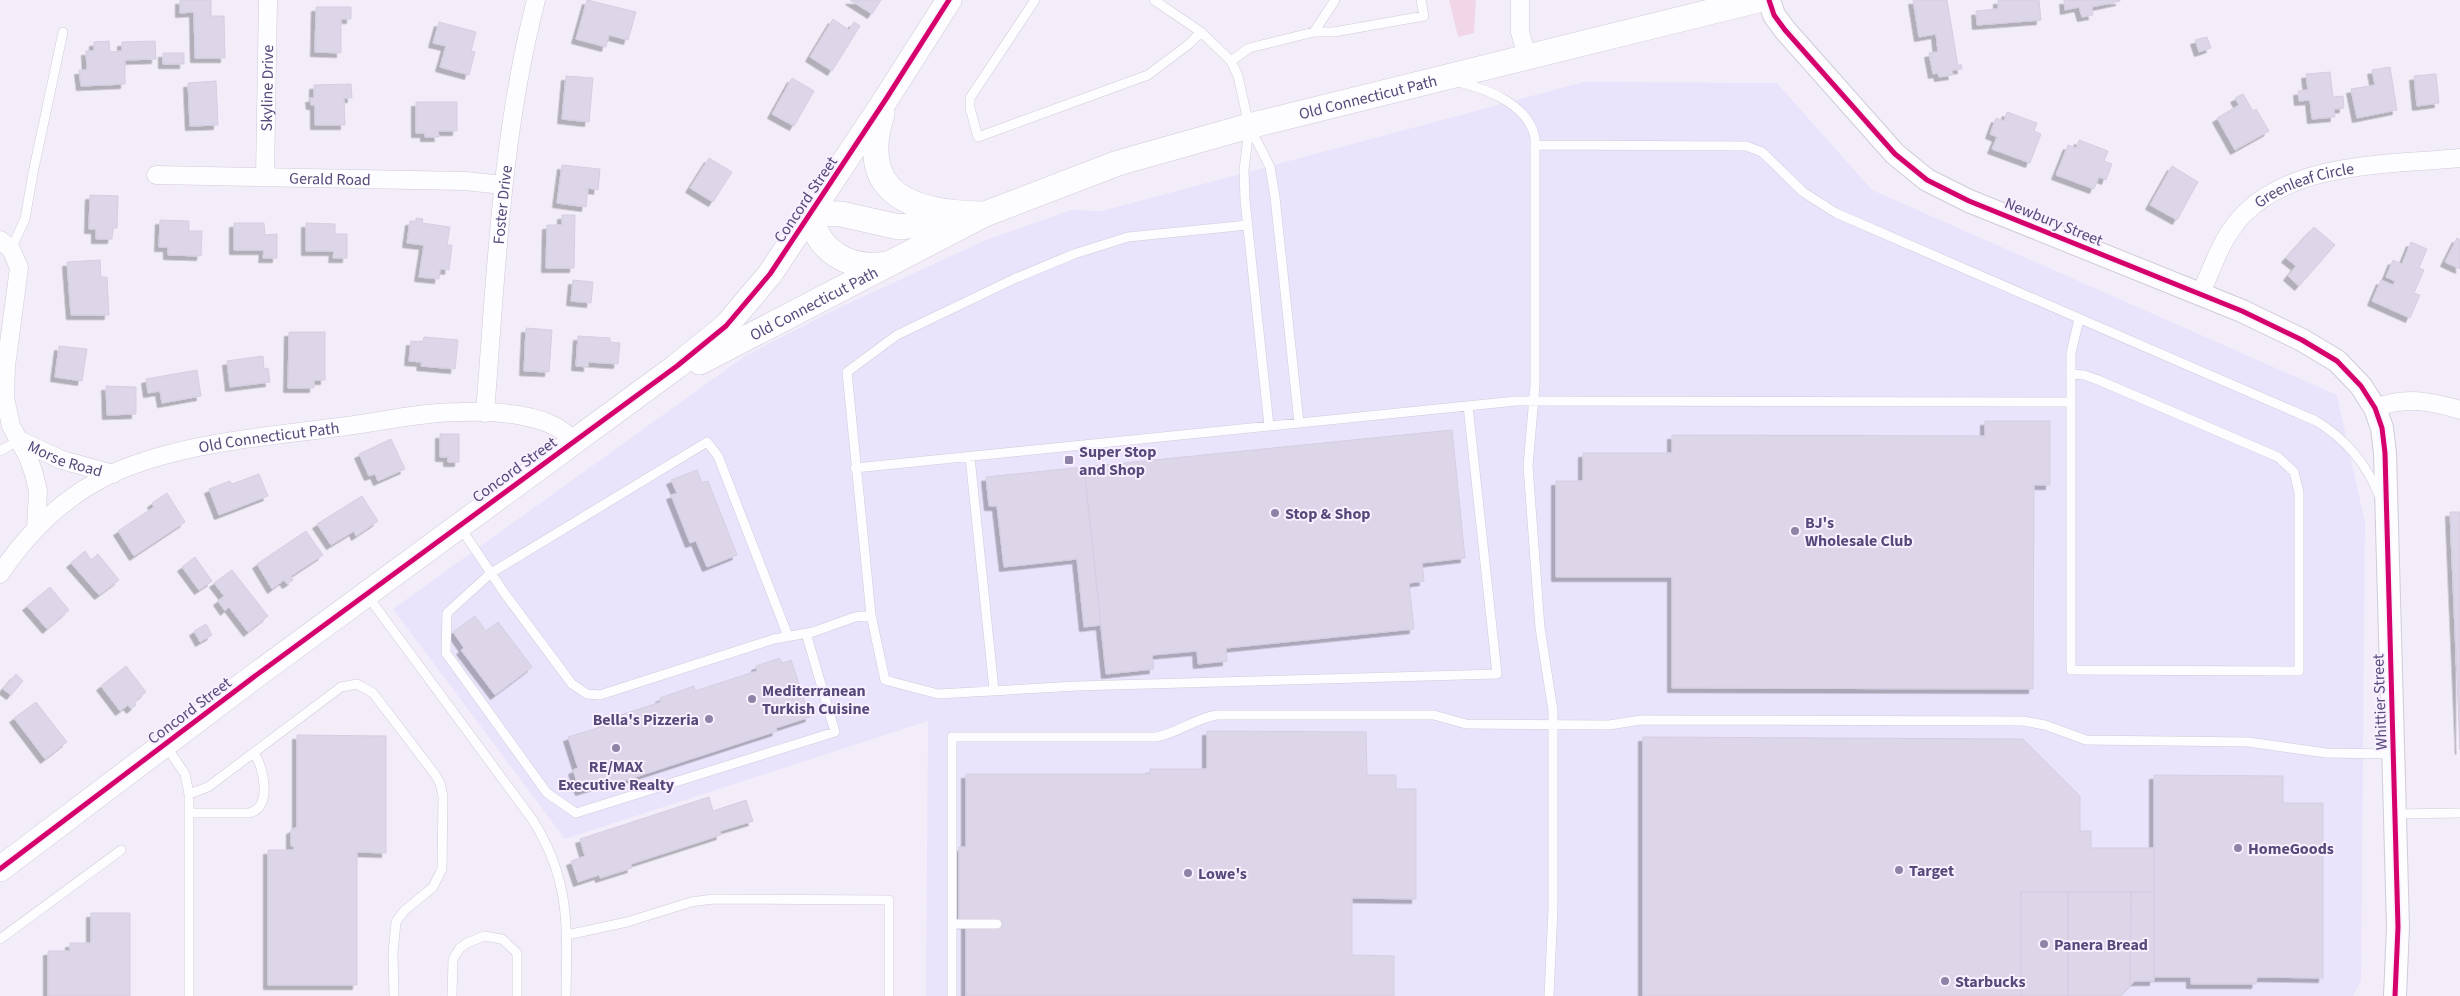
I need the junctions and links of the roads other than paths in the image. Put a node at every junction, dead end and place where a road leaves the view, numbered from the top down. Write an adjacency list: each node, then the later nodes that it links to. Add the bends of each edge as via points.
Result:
1 (268, 0): 22 (street, Skyline Drive)
2 (536, 0): 23 (street, Foster Drive, via 516,91)
3 (949, 0): 17 (main road, Concord Street)
4 (1035, 0): 12 (lane, via 970,98 978,137 1148,75)
5 (1154, 0): 12 (lane)
6 (1334, 0): 13 (lane)
7 (1421, 0): 13 (lane, via 1424,16 1334,32)
8 (1520, 0): 14 (street, via 1520,32)
9 (1758, 0): 14 (main road, Old Connecticut Path)
10 (1769, 0): 29 (street, Newbury Street, via 1774,15 1785,30 1884,143 1916,172 1969,201)
11 (63, 32): 27 (lane, via 25,219)
12 (1201, 32): 15 (lane)
13 (1314, 32): 15 (lane, via 1249,48)
14 (1527, 56): 16 (main road, Old Connecticut Path)
15 (1231, 61): 18 (lane, via 1238,76)
16 (1443, 79): 18 (main road, Old Connecticut Path); 19 (lane, via 1489,92 1518,109 1530,122)
17 (886, 99): 24 (main road, Concord Street); 25 (main road, via 875,153 881,174 890,189 921,207 948,213)
18 (1249, 126): 25 (main road, Old Connecticut Path, via 1118,163); 26 (lane, via 1244,170); 39 (lane, via 1264,153 1273,182)
19 (1535, 145): 30 (lane, via 1753,147 1826,208); 33 (lane)
20 (2460, 158): 29 (street, Greenleaf Circle, via 2330,172 2284,186 2244,214 2230,232)
21 (156, 174): 22 (street, Gerald Road)
22 (266, 176): 23 (street, Gerald Road, via 465,181)
23 (504, 185): 38 (street, Foster Drive)
24 (810, 213): 25 (main road, Old Connecticut Path, via 841,214 899,227); 28 (main road, via 817,237 832,254 869,266); 32 (main road, Concord Street, via 770,274 738,314 702,347)
25 (985, 214): 28 (main road, Old Connecticut Path)
26 (1248, 224): 40 (lane); 45 (lane, via 1128,237 1074,254 897,335 846,372)
27 (5, 245): 41 (street, Morse Road, via 19,268 5,398 6,411)
28 (889, 264): 32 (main road, Old Connecticut Path)
29 (2201, 293): 36 (street, Newbury Street, via 2287,332 2326,354 2354,377)
30 (2079, 319): 31 (lane, via 2072,344); 48 (lane, via 2304,415 2327,428 2347,444 2363,465 2380,500)
31 (2071, 374): 34 (lane); 34 (lane, via 2098,380 2278,457 2289,465 2297,478 2299,493 2299,671 2071,670)
32 (642, 392): 42 (main road, Concord Street)
33 (1534, 400): 34 (lane); 35 (lane); 57 (lane, via 1528,485 1540,628 1553,697)
34 (2071, 402)
35 (1468, 406): 39 (lane); 56 (lane, via 1497,674)
36 (2374, 408): 37 (street, via 2409,399); 48 (street, Whittier Street, via 2384,440)
37 (2460, 410)
38 (485, 412): 42 (street, Old Connecticut Path, via 553,424); 46 (street, Old Connecticut Path, via 446,412 251,439 172,454)
39 (1299, 423): 40 (lane)
40 (1269, 426): 44 (lane)
41 (19, 440): 43 (lane); 46 (street, Morse Road, via 62,460); 49 (street, Morse Road, via 38,491)
42 (573, 441): 47 (main road, Concord Street)
43 (0, 451)
44 (970, 457): 45 (lane); 56 (lane)
45 (855, 468): 53 (lane)
46 (113, 474): 49 (street, Old Connecticut Path, via 74,496)
47 (459, 525): 50 (lane); 52 (main road, Concord Street)
48 (2386, 525): 60 (street, Whittier Street)
49 (36, 529): 51 (street, Old Connecticut Path)
50 (491, 573): 54 (lane, via 447,613 446,653 547,793 576,813 835,732); 55 (lane, via 572,684 587,694 605,694); 55 (lane, via 707,442 718,456)
51 (0, 574)
52 (366, 594): 58 (main road, Concord Street); 68 (lane, via 540,832 560,876)
53 (870, 615): 54 (lane); 56 (lane, via 886,680 938,694)
54 (806, 633): 55 (lane)
55 (788, 636)
56 (994, 690)
57 (1553, 725): 60 (lane, via 1615,725 1642,720 2023,721 2045,725 2086,740 2248,742 2326,754); 76 (lane, via 1466,724 1434,715 1218,715 1156,737 952,737); 77 (lane, via 1553,909)
58 (165, 744): 61 (lane, via 185,774); 66 (main road, Concord Street)
59 (254, 752): 61 (lane, via 208,787); 62 (lane, via 263,776 262,803 256,811); 71 (lane, via 341,687 357,684 373,693 437,778 443,796 442,869 433,888 404,910 396,922)
60 (2393, 754): 64 (street, Whittier Street)
61 (189, 794): 62 (lane)
62 (189, 813): 70 (lane)
63 (2460, 813): 64 (lane)
64 (2394, 814): 78 (street, Whittier Street, via 2398,926)
65 (121, 850): 69 (lane)
66 (0, 869)
67 (997, 924): 76 (lane, via 952,924)
68 (566, 935): 74 (lane); 75 (lane, via 713,899 889,900)
69 (0, 939)
70 (189, 996)
71 (394, 996)
72 (452, 996): 73 (lane, via 453,960 460,948 484,936 502,939 517,953)
73 (517, 996)
74 (566, 996)
75 (889, 996)
76 (952, 996)
77 (1549, 996)
78 (2395, 996)

